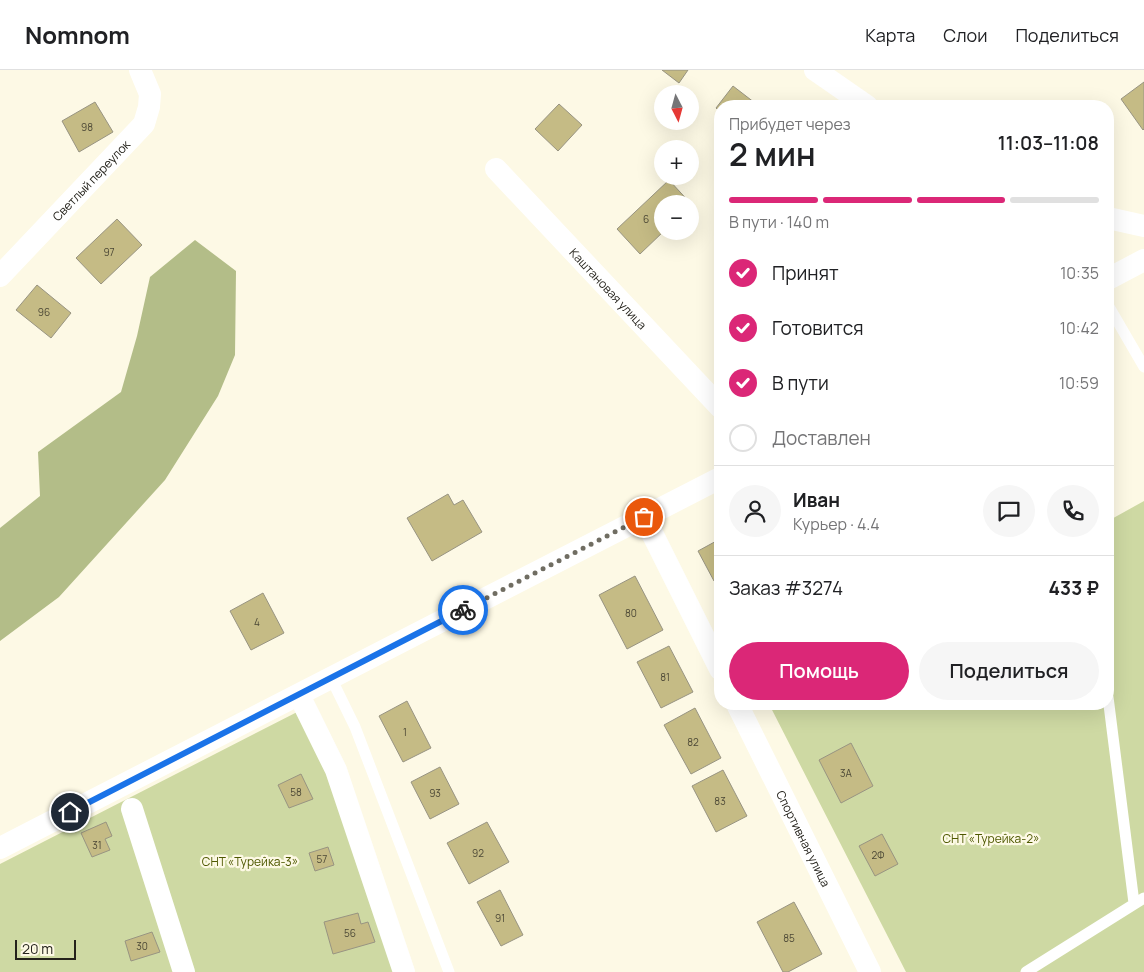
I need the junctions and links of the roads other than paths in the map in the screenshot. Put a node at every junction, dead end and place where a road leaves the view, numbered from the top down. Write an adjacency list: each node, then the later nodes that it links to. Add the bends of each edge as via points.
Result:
1 (140, 70): 9 (street, Светлый переулок, via 150,94 144,124)
2 (815, 70): 3 (street)
3 (858, 100)
4 (496, 169): 12 (street, Каштановая улица)
5 (1114, 219): 6 (street)
6 (1144, 226)
7 (1144, 260): 8 (street)
8 (1114, 275)
9 (0, 276)
10 (1114, 315): 11 (lane)
11 (1144, 367)
12 (714, 401)
13 (714, 481): 14 (street)
14 (644, 517): 15 (street); 16 (street)
15 (714, 658)
16 (331, 678): 17 (street); 25 (lane, via 355,727)
17 (299, 694): 21 (street); 24 (street, via 336,770)
18 (740, 710): 26 (street, Спортивная улица)
19 (1110, 710): 22 (lane)
20 (132, 809): 23 (street)
21 (0, 848)
22 (1139, 901): 27 (lane)
23 (184, 972)
24 (404, 972)
25 (449, 972)
26 (870, 972)
27 (1026, 972)

